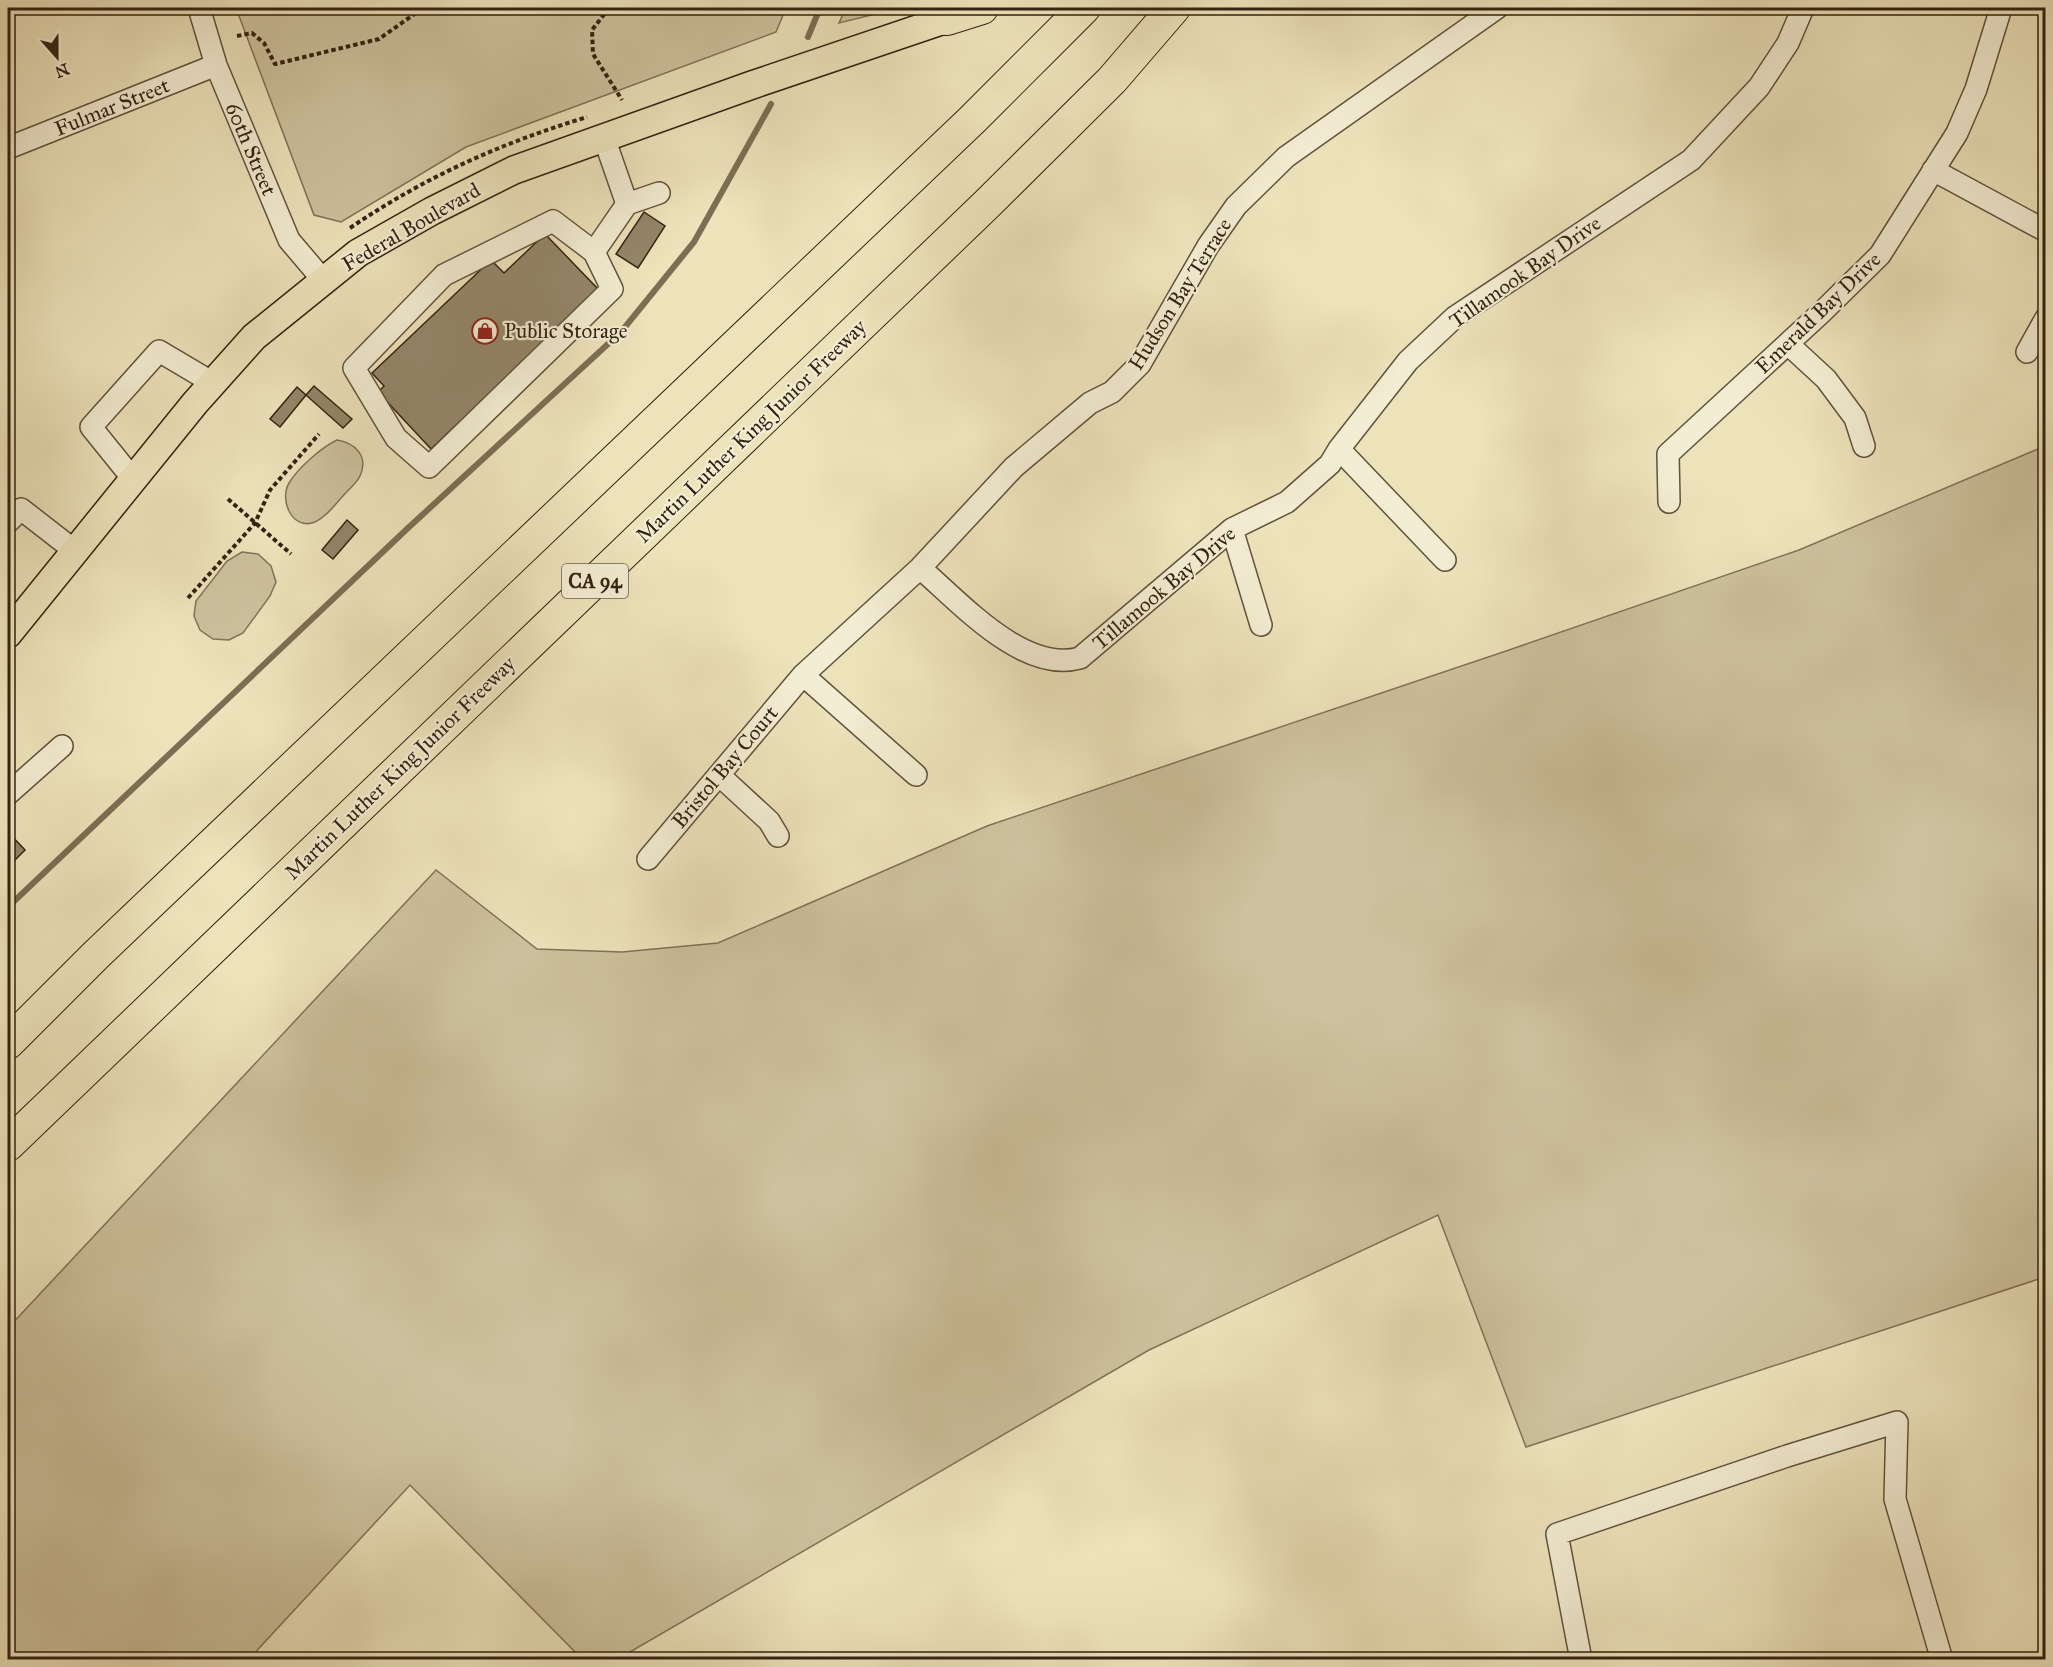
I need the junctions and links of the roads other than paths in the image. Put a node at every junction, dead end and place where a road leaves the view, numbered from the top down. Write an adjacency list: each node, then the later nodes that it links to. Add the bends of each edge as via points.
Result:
1 (199, 8): 9 (street, 60th Street)
2 (982, 8): 8 (highway)
3 (1084, 8): 40 (highway, via 96,955)
4 (1174, 8): 41 (highway, Martin Luther King Junior Freeway / CA 94, via 1112,80 987,204)
5 (1497, 8): 30 (street, Hudson Bay Terrace, via 1286,157 1236,206 1208,246 1140,364 1112,392 1090,403 1014,467)
6 (1803, 8): 23 (street, Tillamook Bay Drive, via 1788,43 1759,87 1691,160 1455,317 1408,361)
7 (2001, 8): 12 (street, Emerald Bay Drive, via 1976,89 1957,133)
8 (955, 13): 10 (main road, Federal Boulevard)
9 (216, 65): 11 (street, Fulmar Street); 17 (street, 60th Street, via 289,240)
10 (604, 138): 14 (street); 17 (main road, Federal Boulevard, via 514,170 471,191 358,253)
11 (8, 148)
12 (1933, 170): 15 (street); 19 (street, Emerald Bay Drive, via 1880,255)
13 (659, 193): 14 (street)
14 (627, 204): 16 (street)
15 (2046, 231)
16 (594, 252): 16 (street, via 553,221 444,274 354,368 396,438 429,466 612,289)
17 (323, 280): 21 (main road, Federal Boulevard, via 254,337)
18 (2046, 318): 20 (street)
19 (1788, 344): 22 (street, via 1826,379 1855,418); 25 (street, Emerald Bay Drive, via 1668,454)
20 (2027, 352)
21 (213, 383): 24 (main road, Federal Boulevard); 24 (street, via 159,351 91,427)
22 (1864, 446)
23 (1339, 449): 27 (street, Tillamook Bay Drive, via 1330,464 1287,502); 29 (street)
24 (134, 479): 28 (main road, Federal Boulevard)
25 (1669, 502)
26 (8, 522): 28 (street, via 21,509)
27 (1232, 529): 30 (street, Tillamook Bay Drive, via 1080,658 1067,662 1037,656 1007,643); 31 (street)
28 (75, 551): 32 (main road, Federal Boulevard)
29 (1445, 560)
30 (920, 568): 33 (street, Hudson Bay Terrace)
31 (1262, 625)
32 (8, 634)
33 (803, 675): 35 (street, Bristol Bay Court); 36 (street)
34 (62, 746): 37 (street)
35 (719, 775): 38 (street, via 769,821); 39 (street, Bristol Bay Court)
36 (916, 775)
37 (8, 794)
38 (778, 836)
39 (648, 859)
40 (8, 1044)
41 (8, 1145)
42 (1581, 1659): 43 (street, via 1557,1534 1897,1422 1895,1499)
43 (1942, 1659)

